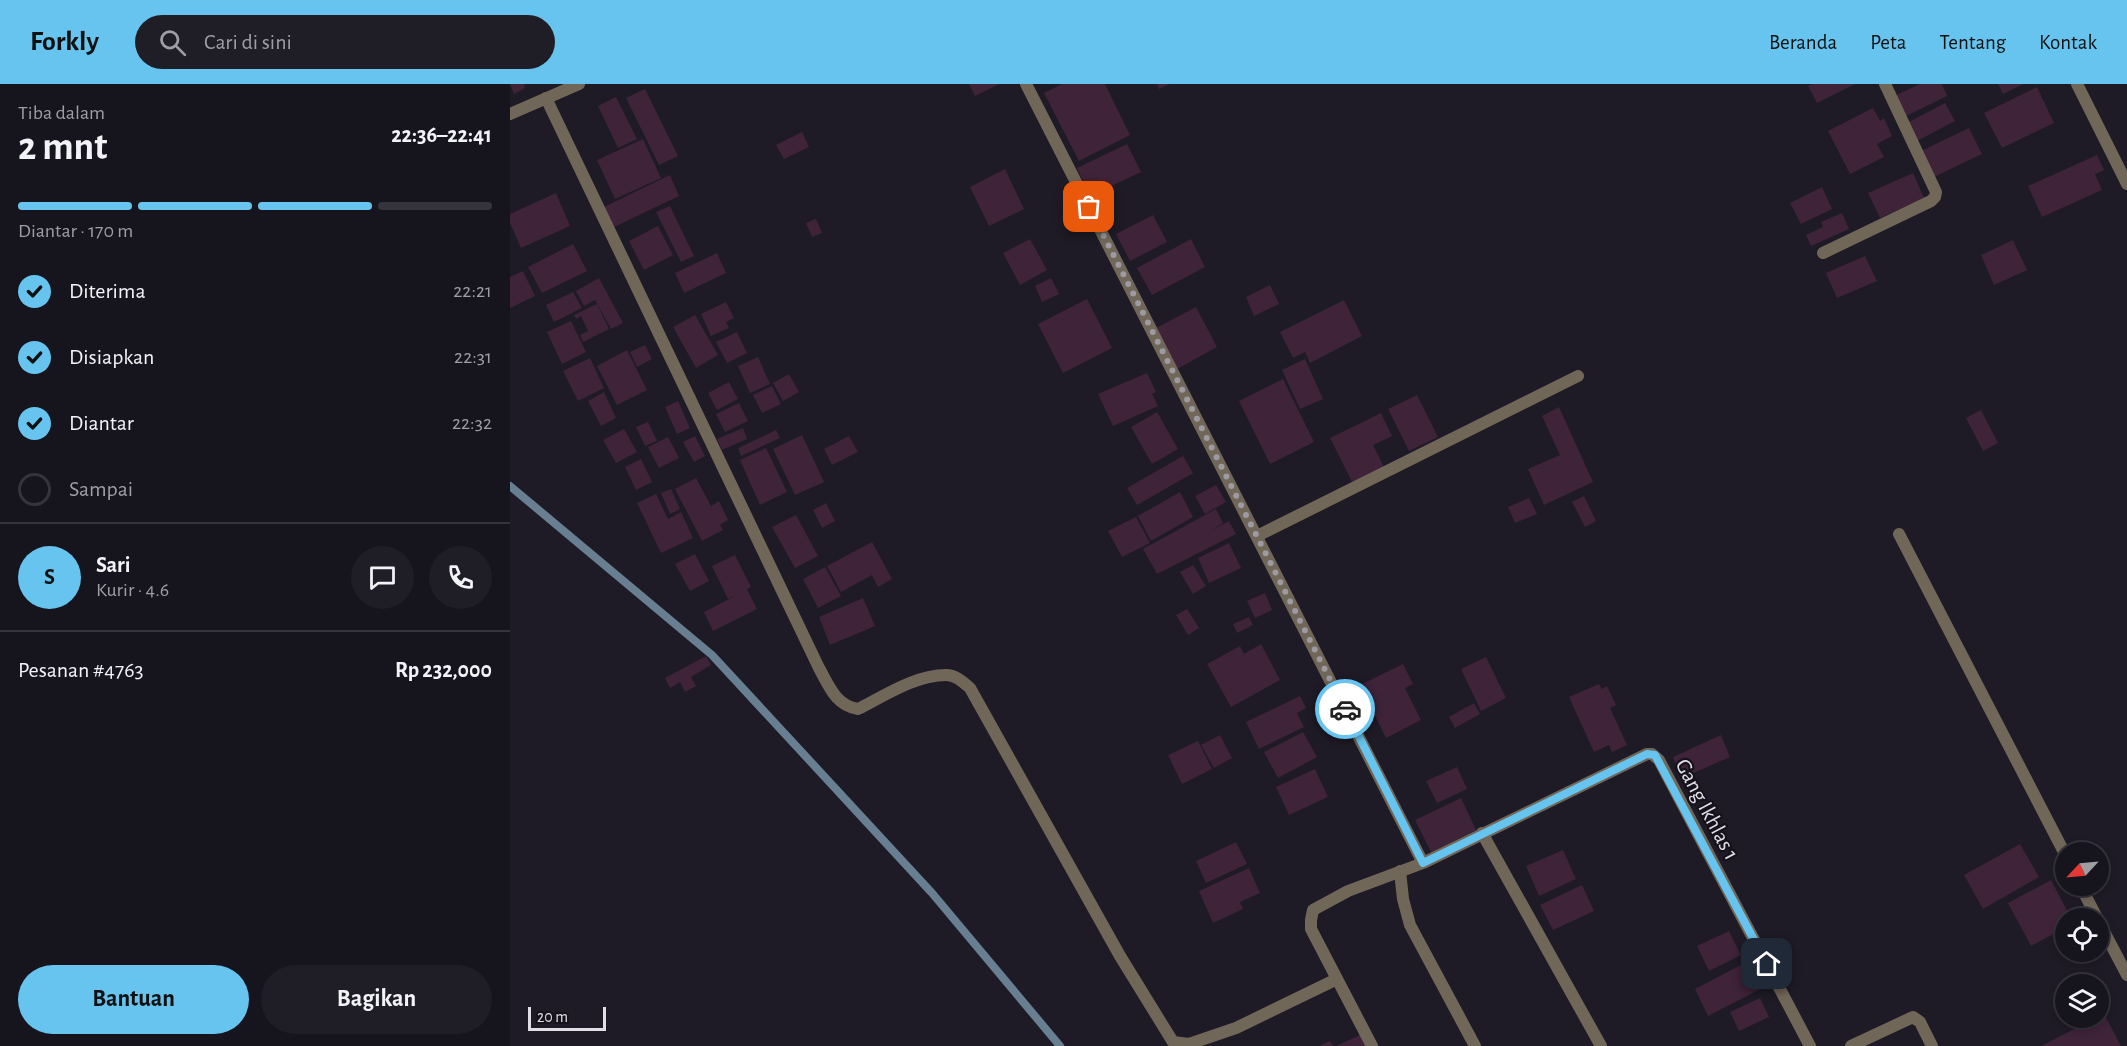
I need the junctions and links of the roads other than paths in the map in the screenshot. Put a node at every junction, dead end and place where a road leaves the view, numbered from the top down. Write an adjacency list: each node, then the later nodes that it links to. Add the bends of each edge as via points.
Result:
1 (579, 84): 5 (street)
2 (1026, 84): 11 (street)
3 (1885, 84): 8 (street, via 1935,197)
4 (2077, 84): 7 (street)
5 (546, 98): 6 (street); 18 (street, via 836,699 858,709 924,679 947,675 970,688 1120,956 1173,1042 1189,1044 1236,1028)
6 (510, 114)
7 (2127, 184)
8 (1823, 253)
9 (1578, 376): 11 (street)
10 (1899, 534): 13 (street)
11 (1257, 536): 14 (street)
12 (1482, 833): 14 (street, Gang Ikhlas 1); 21 (street); 22 (street, Gang Ikhlas 1, via 1647,754 1655,755)
13 (2059, 842)
14 (1423, 863): 15 (street, Gang Ikhlas 1)
15 (1400, 871): 18 (street, Gang Ikhlas 1, via 1348,891 1314,910 1311,929); 20 (street, via 1410,925)
16 (2109, 940): 17 (street)
17 (2127, 975)
18 (1337, 979): 19 (street)
19 (1372, 1046)
20 (1475, 1046)
21 (1601, 1046)
22 (1810, 1046)
23 (1851, 1046): 24 (street, via 1913,1017 1920,1022)
24 (1932, 1046)

